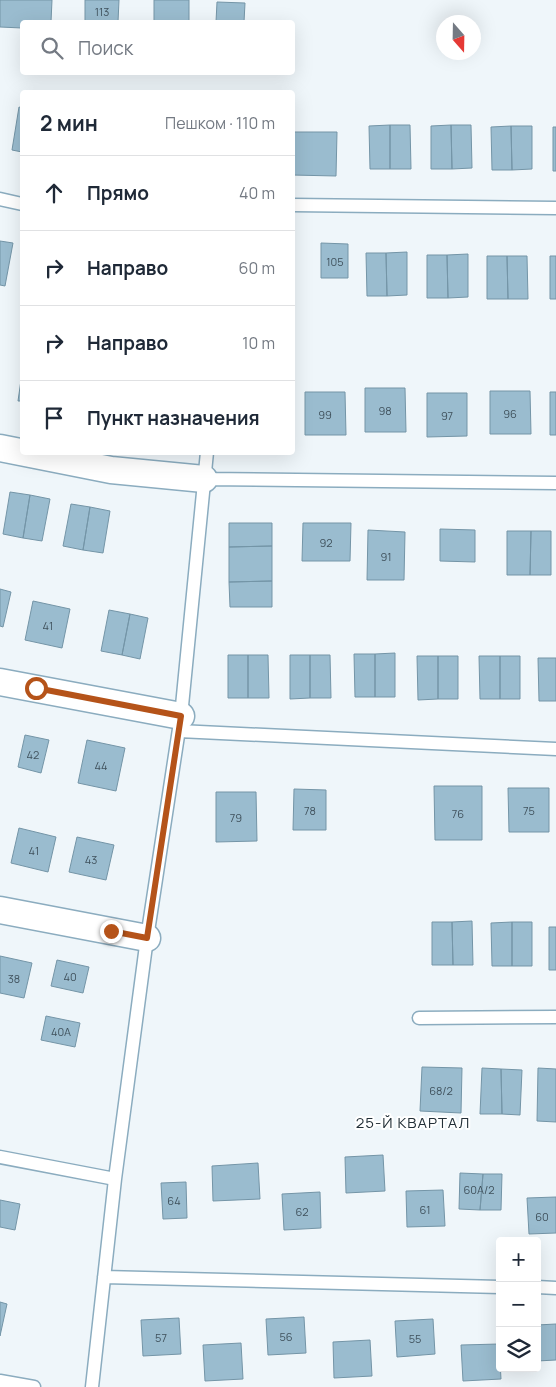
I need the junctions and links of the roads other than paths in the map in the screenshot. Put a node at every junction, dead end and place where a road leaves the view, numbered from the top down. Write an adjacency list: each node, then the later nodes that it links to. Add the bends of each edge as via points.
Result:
1 (0, 199): 2 (lane)
2 (20, 204)
3 (295, 205): 4 (lane)
4 (556, 208)
5 (0, 448): 6 (street)
6 (20, 452)
7 (35, 455): 9 (street, via 111,470)
8 (207, 455): 9 (lane)
9 (204, 479): 10 (lane); 12 (lane)
10 (556, 484)
11 (0, 682): 12 (street)
12 (180, 723): 13 (lane); 15 (lane)
13 (556, 749)
14 (0, 910): 15 (street)
15 (147, 938): 19 (lane)
16 (556, 1017): 17 (lane)
17 (419, 1018)
18 (0, 1157): 19 (lane)
19 (115, 1179): 20 (lane)
20 (104, 1277): 21 (lane); 26 (lane)
21 (496, 1286)
22 (541, 1288): 23 (lane)
23 (556, 1288)
24 (0, 1381): 25 (lane)
25 (34, 1387)
26 (92, 1387)

